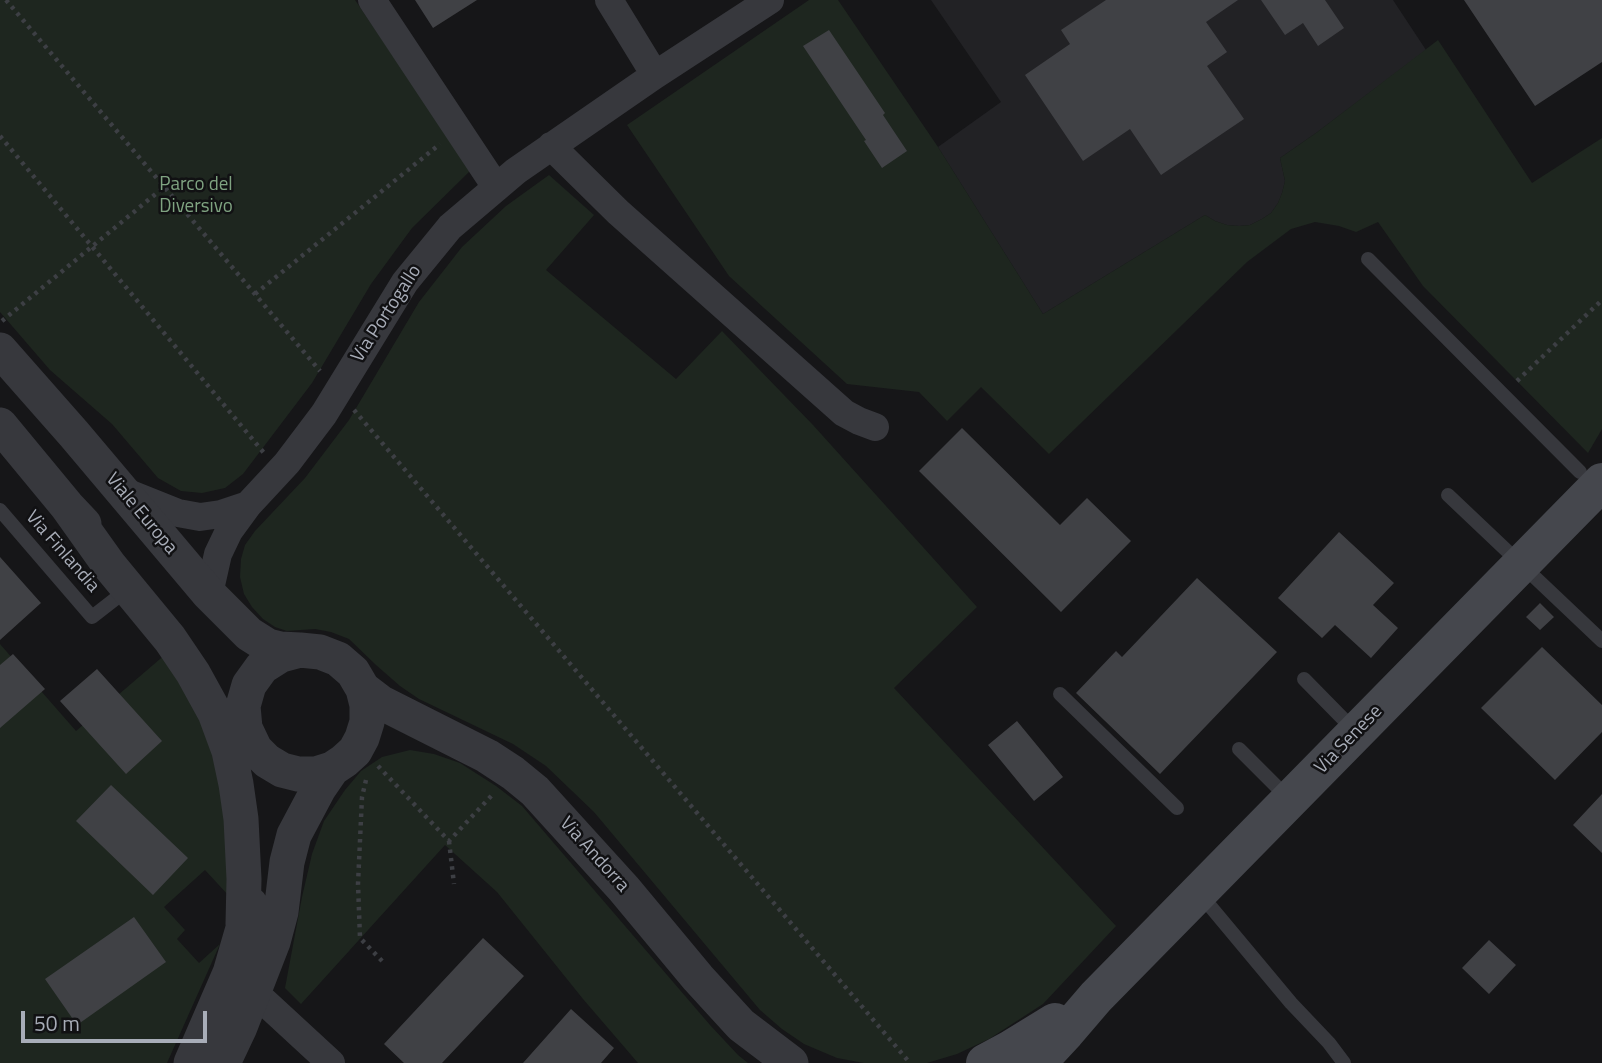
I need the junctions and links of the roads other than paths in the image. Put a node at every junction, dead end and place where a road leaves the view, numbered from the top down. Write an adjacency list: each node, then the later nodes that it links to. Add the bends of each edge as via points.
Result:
1 (372, 0): 6 (street)
2 (609, 0): 4 (street)
3 (770, 0): 4 (street, Via Portogallo)
4 (655, 75): 5 (street, Via Portogallo)
5 (551, 146): 6 (street, Via Portogallo); 10 (street, via 628,221 844,412)
6 (496, 187): 14 (street, Via Portogallo, via 450,227 405,282 324,414)
7 (1368, 258): 11 (lane)
8 (1, 335): 12 (street, Viale Europa)
9 (0, 425): 15 (street)
10 (875, 427)
11 (1591, 477): 17 (main road, Via Senese)
12 (123, 491): 14 (street, via 200,517); 19 (street, Viale Europa)
13 (1448, 495): 17 (lane)
14 (248, 505): 19 (street, Via Portogallo, via 218,554)
15 (67, 506): 18 (street); 26 (street, via 185,626 230,692)
16 (0, 510): 18 (lane, Via Finlandia, via 92,617)
17 (1522, 564): 20 (lane); 25 (main road, Via Senese)
18 (128, 589): 32 (street, via 193,673 229,751 241,819)
19 (209, 594): 21 (street, Viale Europa, via 260,642)
20 (1602, 641)
21 (300, 650): 23 (street, Viale Europa, via 338,659); 26 (street, via 262,667 249,685 243,706)
22 (1304, 679): 25 (lane)
23 (363, 689): 28 (street, via 368,705 362,738 355,751); 38 (street, Via Andorra, via 486,756 535,791 741,1025)
24 (1060, 694): 30 (lane)
25 (1356, 732): 29 (main road, Via Senese)
26 (250, 738): 28 (street, via 267,761 282,770 316,774); 32 (street, via 261,785 261,855 258,881)
27 (1238, 749): 29 (lane)
28 (332, 769): 33 (street, via 295,835 274,942)
29 (1290, 800): 31 (main road, Via Senese)
30 (1177, 808)
31 (1199, 893): 34 (main road, Via Senese); 41 (lane)
32 (243, 924): 33 (street, via 239,948)
33 (242, 983): 35 (street); 36 (street); 37 (street)
34 (1096, 997): 39 (main road, Via Senese); 40 (main road, Via Senese)
35 (191, 1063)
36 (223, 1063)
37 (331, 1063)
38 (791, 1063)
39 (985, 1063)
40 (1035, 1063)
41 (1344, 1063)

